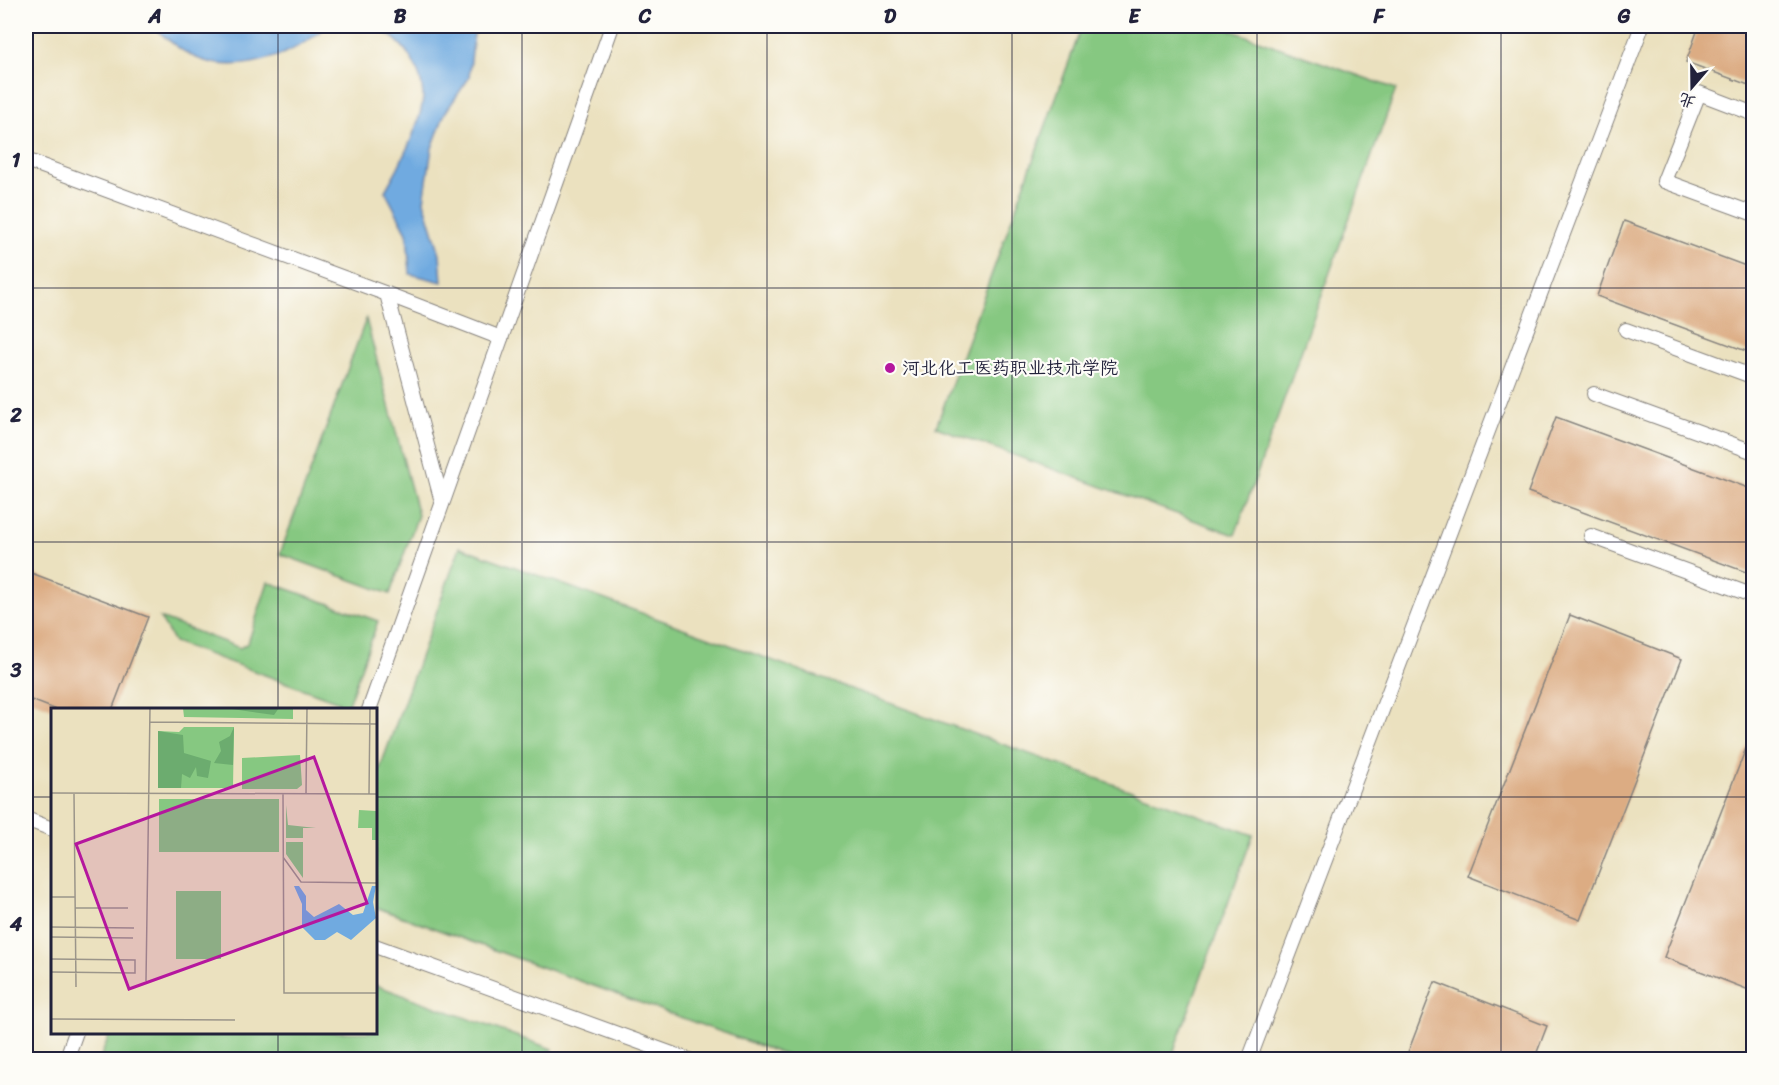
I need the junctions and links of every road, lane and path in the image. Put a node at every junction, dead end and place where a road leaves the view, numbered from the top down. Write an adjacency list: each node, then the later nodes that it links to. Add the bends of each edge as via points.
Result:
1 (612, 26): 8 (lane)
2 (1642, 26): 22 (lane)
3 (1754, 114): 5 (lane, via 1699,93 1664,181)
4 (26, 160): 6 (lane)
5 (1754, 214)
6 (387, 294): 8 (lane); 12 (lane)
7 (1626, 330): 9 (lane)
8 (501, 338): 12 (lane)
9 (1754, 377)
10 (1594, 394): 11 (lane)
11 (1754, 452)
12 (442, 502): 15 (lane)
13 (1591, 536): 14 (lane)
14 (1754, 596)
15 (370, 708)
16 (26, 819): 17 (lane)
17 (51, 829)
18 (376, 946): 21 (lane)
19 (75, 1034): 20 (lane)
20 (66, 1059)
21 (689, 1059)
22 (1249, 1059)

